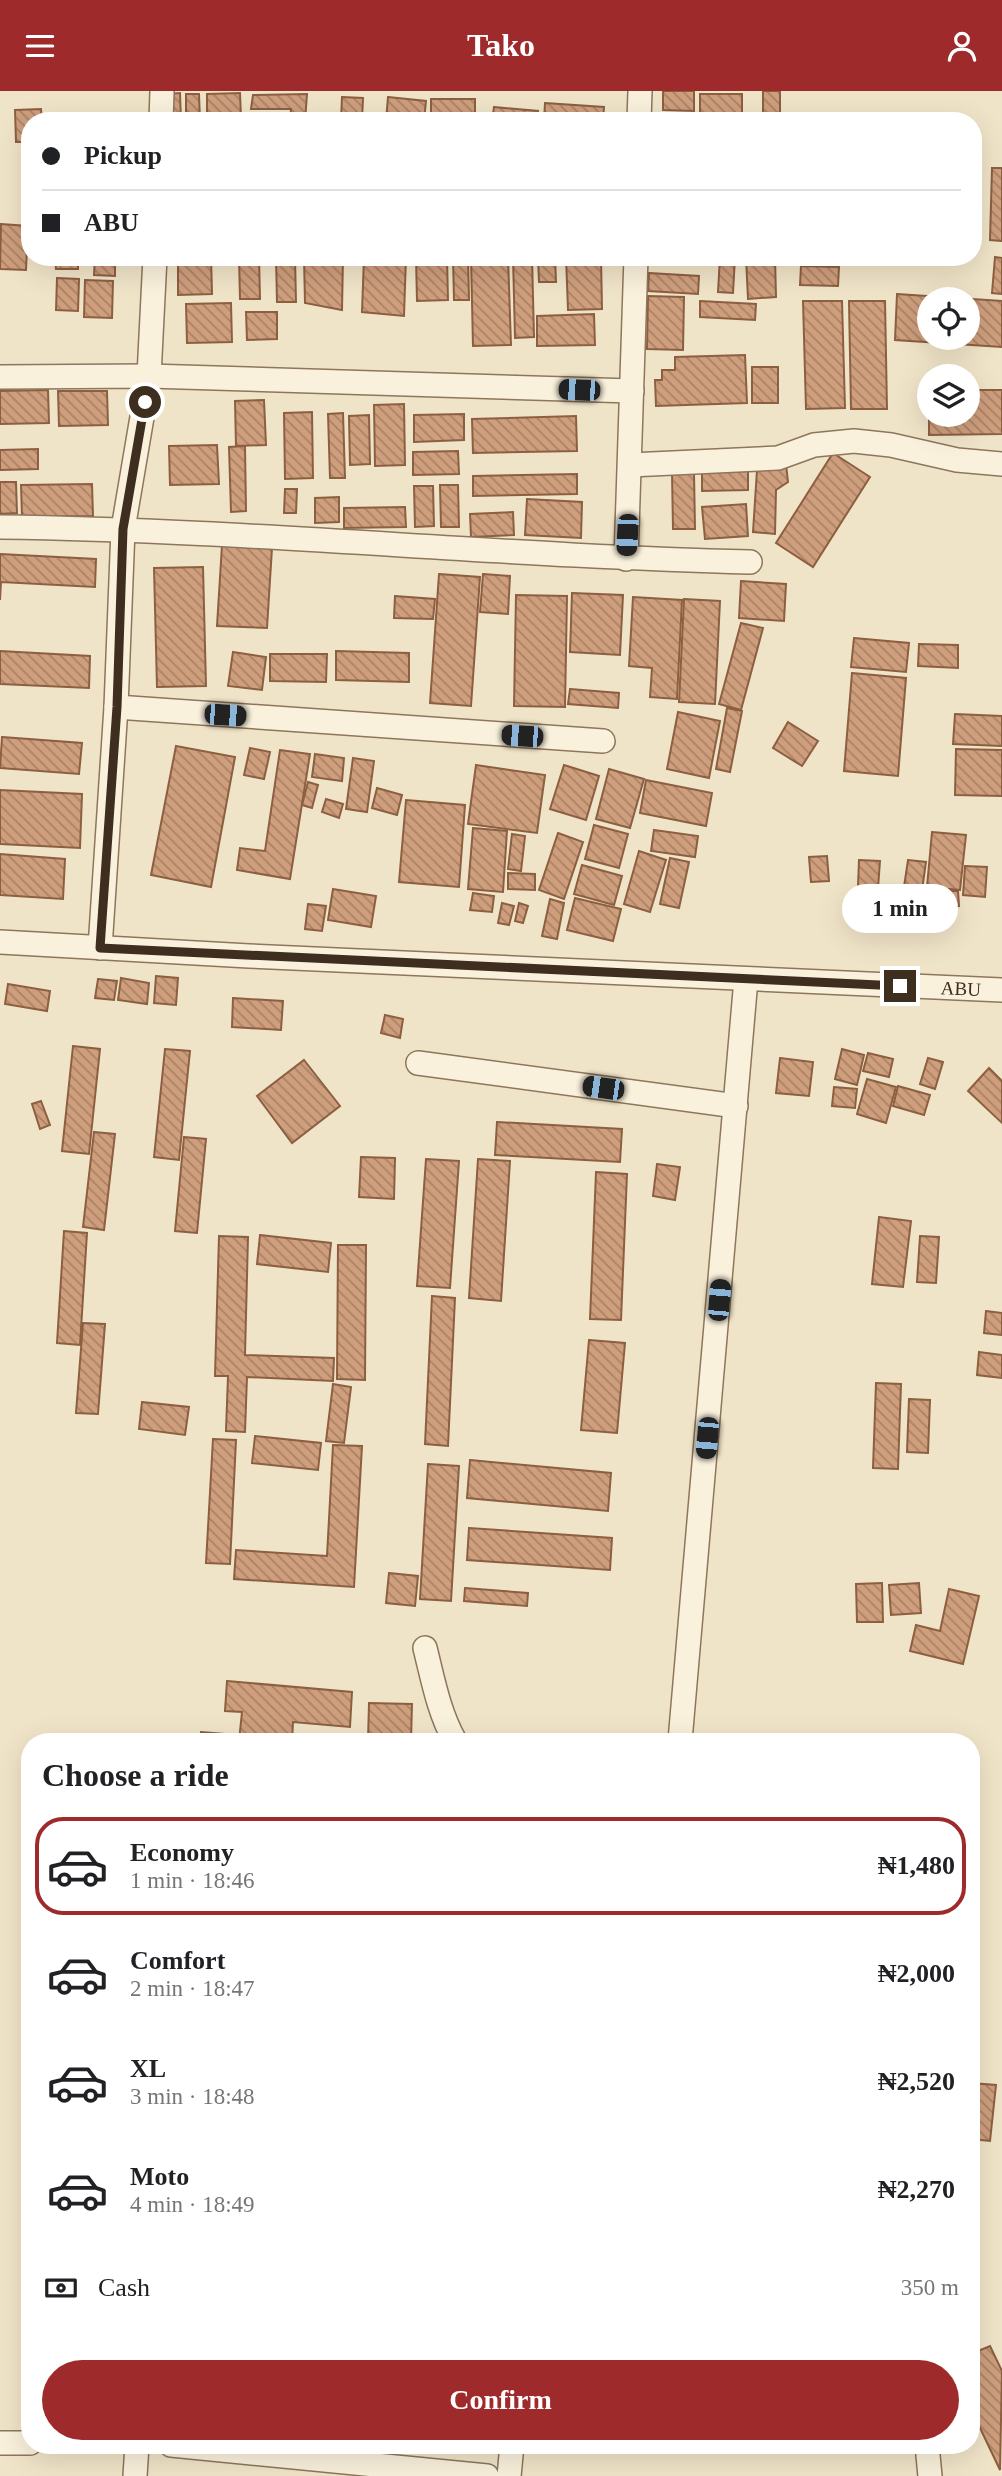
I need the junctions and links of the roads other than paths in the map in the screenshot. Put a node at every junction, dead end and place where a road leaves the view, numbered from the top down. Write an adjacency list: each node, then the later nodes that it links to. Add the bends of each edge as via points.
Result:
1 (162, 91): 3 (street)
2 (640, 91): 4 (street)
3 (161, 112)
4 (639, 112)
5 (155, 266): 7 (street)
6 (636, 266): 9 (street)
7 (149, 376): 8 (street); 9 (street); 13 (street)
8 (0, 377)
9 (632, 391): 11 (street)
10 (1002, 464): 11 (street, via 854,441 814,445 778,458)
11 (630, 465): 14 (street)
12 (0, 527): 13 (street)
13 (123, 529): 14 (street); 16 (street)
14 (626, 559): 15 (street)
15 (750, 562)
16 (117, 707): 17 (street); 19 (street)
17 (603, 741)
18 (0, 942): 19 (street, ABU)
19 (100, 948): 20 (street, ABU)
20 (746, 979): 21 (street, ABU); 23 (street)
21 (1002, 990)
22 (418, 1063): 23 (street)
23 (736, 1106): 26 (street)
24 (425, 1649): 25 (street)
25 (450, 1733)
26 (681, 1733)
27 (21, 2442): 28 (street)
28 (0, 2443)
29 (136, 2454): 34 (street)
30 (245, 2454): 33 (street)
31 (511, 2454): 36 (street)
32 (928, 2454): 37 (street)
33 (385, 2471): 35 (street)
34 (135, 2476)
35 (487, 2476)
36 (509, 2476)
37 (930, 2476)

